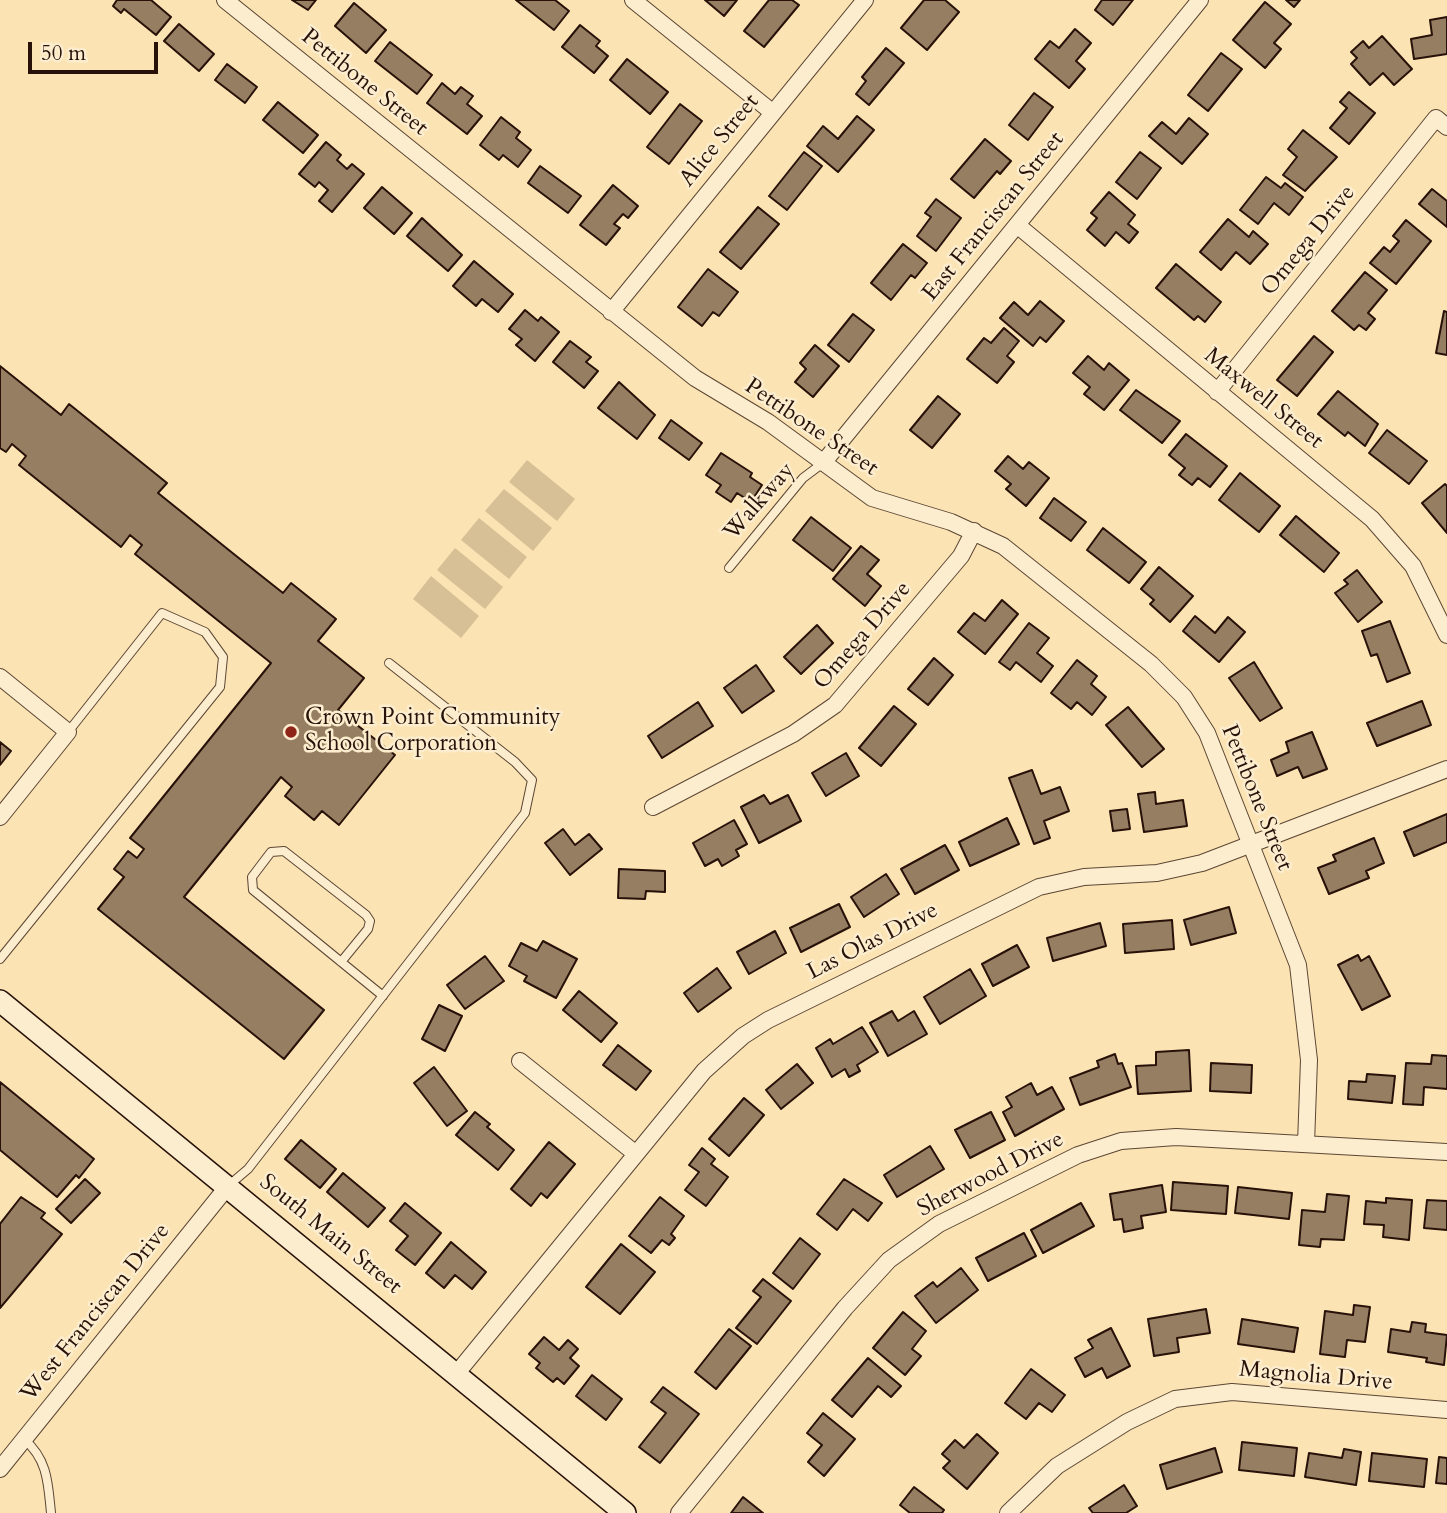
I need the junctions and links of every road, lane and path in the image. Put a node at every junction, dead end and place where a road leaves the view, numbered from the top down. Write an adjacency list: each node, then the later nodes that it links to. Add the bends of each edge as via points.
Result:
1 (225, 0): 8 (street, Pettibone Street)
2 (633, 0): 5 (street)
3 (865, 0): 5 (street, Alice Street)
4 (1200, 0): 7 (street, East Franciscan Street)
5 (772, 112): 8 (street, Alice Street)
6 (1442, 123): 9 (street, Omega Drive)
7 (1017, 225): 9 (street, Maxwell Street); 10 (street, East Franciscan Street)
8 (611, 312): 10 (street, Pettibone Street, via 695,379 768,422)
9 (1217, 391): 13 (street, Maxwell Street, via 1350,499 1395,542 1428,592)
10 (823, 463): 11 (street, Pettibone Street, via 872,498); 12 (lane, Walkway, via 803,478)
11 (974, 531): 18 (street, Omega Drive, via 961,555 835,705 793,734); 20 (street, Pettibone Street, via 1016,555 1151,664 1184,697 1207,733)
12 (729, 568)
13 (1447, 635)
14 (389, 663): 23 (lane, via 532,780 525,813)
15 (0, 677): 16 (street)
16 (68, 732): 19 (street); 21 (lane, via 162,613 205,632 223,657 220,687)
17 (1447, 769): 20 (street, Las Olas Drive)
18 (653, 807)
19 (0, 817)
20 (1250, 845): 26 (street, Pettibone Street, via 1298,965 1309,1060); 28 (street, Las Olas Drive, via 1179,869 1084,877 1039,887 780,1014 724,1051)
21 (0, 959)
22 (341, 962): 22 (lane, via 253,890 252,877 271,852 285,851 370,921); 23 (lane)
23 (383, 996): 29 (lane, via 248,1169)
24 (0, 1001): 29 (street, South Main Street)
25 (520, 1061): 28 (street)
26 (1306, 1144): 27 (street, Sherwood Drive); 36 (street, Sherwood Drive, via 1176,1137 1121,1141 1078,1155 939,1224 867,1282)
27 (1447, 1152)
28 (636, 1154): 30 (street, Las Olas Drive)
29 (228, 1186): 30 (street, South Main Street); 32 (street, West Franciscan Drive)
30 (457, 1373): 35 (street, South Main Street)
31 (1447, 1410): 37 (street, Magnolia Drive, via 1232,1392 1175,1399 1057,1465)
32 (24, 1439): 33 (street, West Franciscan Drive); 34 (lane, via 46,1468)
33 (0, 1469)
34 (51, 1513)
35 (625, 1513)
36 (679, 1513)
37 (1008, 1513)

